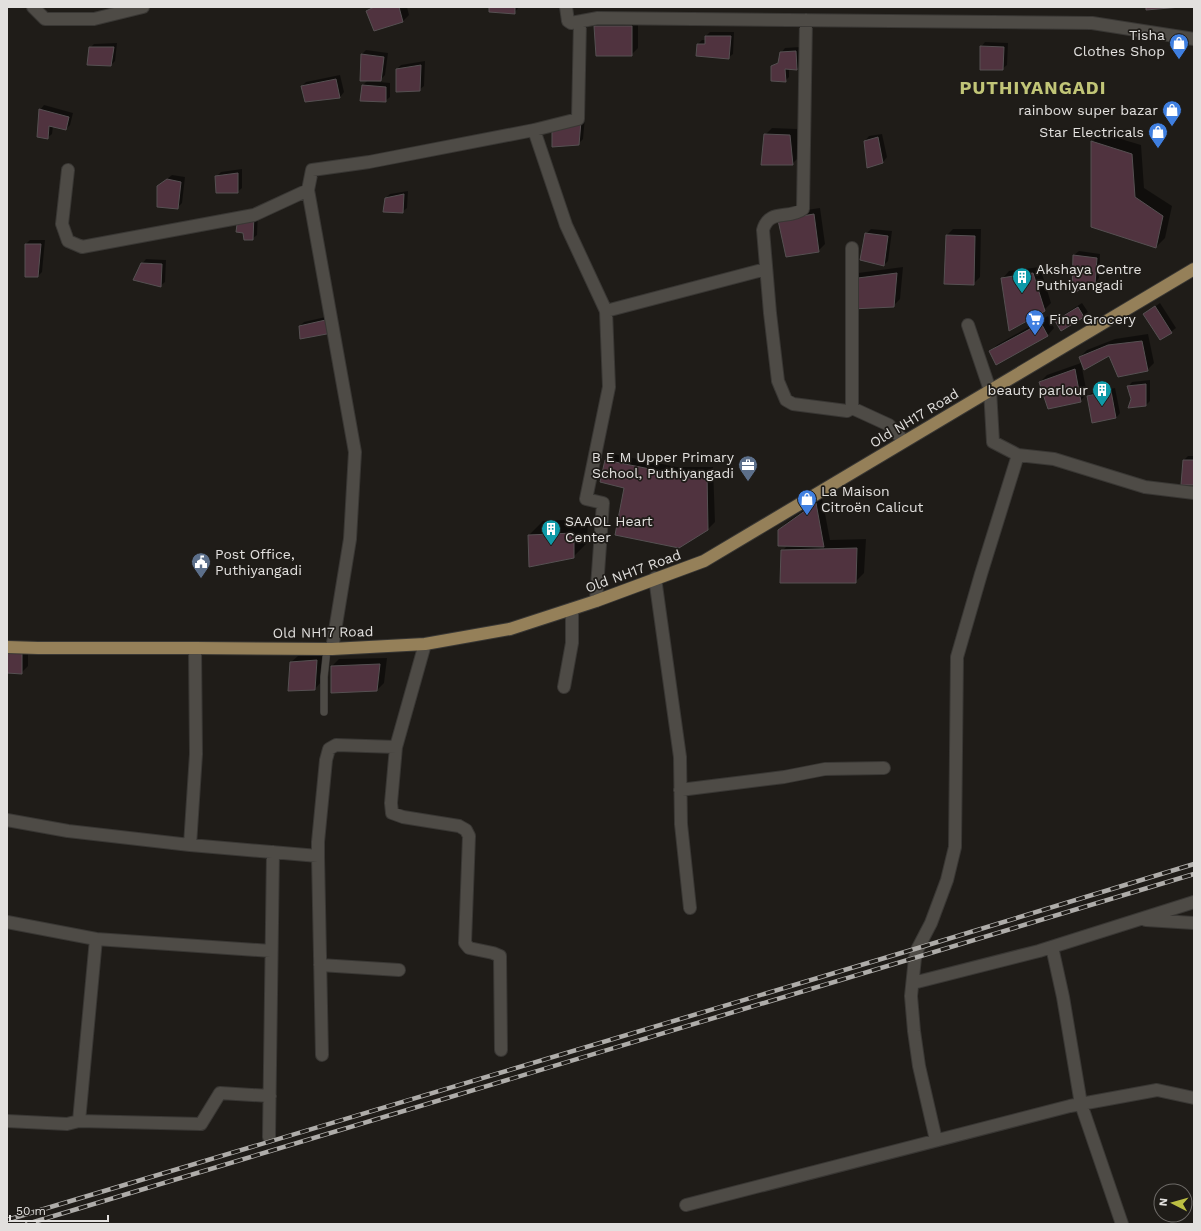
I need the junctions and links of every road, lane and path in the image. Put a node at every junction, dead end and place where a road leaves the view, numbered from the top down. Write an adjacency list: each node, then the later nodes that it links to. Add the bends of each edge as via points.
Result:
1 (33, 7): 2 (street, via 45,19 94,19)
2 (143, 7)
3 (566, 7): 5 (street, via 568,21)
4 (806, 20): 5 (street, via 598,18); 6 (street, via 1092,23); 11 (street, via 803,209 771,217 765,222 763,230)
5 (580, 22): 7 (street, via 578,120)
6 (1194, 39)
7 (534, 130): 9 (street, via 369,162 312,170); 13 (street, via 566,225)
8 (68, 170): 9 (street, via 62,224 68,241 82,247 254,215)
9 (308, 190): 26 (street, via 354,452 350,539)
10 (852, 248): 16 (street)
11 (766, 269): 13 (street); 16 (street, via 778,381 786,400 807,407 847,411)
12 (1194, 270): 15 (main road, Old NH17 Road)
13 (606, 311): 21 (street, via 609,387 586,499 603,503)
14 (968, 324): 15 (street)
15 (990, 390): 17 (main road, Old NH17 Road); 18 (street, via 993,442)
16 (852, 408): 17 (street, via 889,425)
17 (904, 441): 20 (main road, Old NH17 Road, via 704,561)
18 (1018, 455): 19 (street, via 1054,459 1145,487); 46 (street, via 957,657 955,847 947,880 931,923 918,948)
19 (1194, 494)
20 (655, 578): 21 (main road, Old NH17 Road); 31 (street, via 680,756)
21 (596, 601): 22 (main road, Old NH17 Road)
22 (572, 609): 23 (main road, Old NH17 Road, via 510,630); 27 (street, via 572,643)
23 (425, 644): 26 (main road, Old NH17 Road); 29 (street)
24 (7, 647): 25 (main road, Old NH17 Road)
25 (195, 648): 26 (main road, Old NH17 Road); 33 (street, via 196,754)
26 (330, 649): 28 (lane, via 324,677)
27 (564, 687)
28 (324, 712)
29 (396, 747): 35 (street, via 336,745 329,750); 47 (street, via 390,803 392,813 459,826 466,830 469,836 465,943 469,948 500,956)
30 (884, 768): 31 (street, via 825,769 784,777)
31 (680, 790): 37 (street)
32 (7, 820): 33 (street, via 68,831)
33 (190, 845): 34 (street)
34 (273, 852): 35 (street); 43 (street)
35 (318, 856): 44 (street)
36 (1194, 902): 38 (street)
37 (690, 908)
38 (1138, 920): 40 (street); 42 (street)
39 (7, 922): 41 (street)
40 (1194, 923)
41 (96, 939): 43 (street); 53 (street)
42 (1052, 947): 46 (street); 51 (street)
43 (271, 951): 49 (street)
44 (320, 965): 45 (street); 48 (street)
45 (399, 970)
46 (913, 983): 55 (street, via 911,996 919,1066)
47 (501, 1050)
48 (322, 1055)
49 (270, 1096): 53 (street, via 220,1093 201,1124); 54 (street)
50 (1194, 1098): 51 (street, via 1157,1090)
51 (1082, 1104): 55 (street); 57 (street)
52 (7, 1121): 53 (street, via 67,1124)
53 (79, 1121)
54 (269, 1136)
55 (936, 1140): 56 (street)
56 (686, 1205)
57 (1122, 1224)

